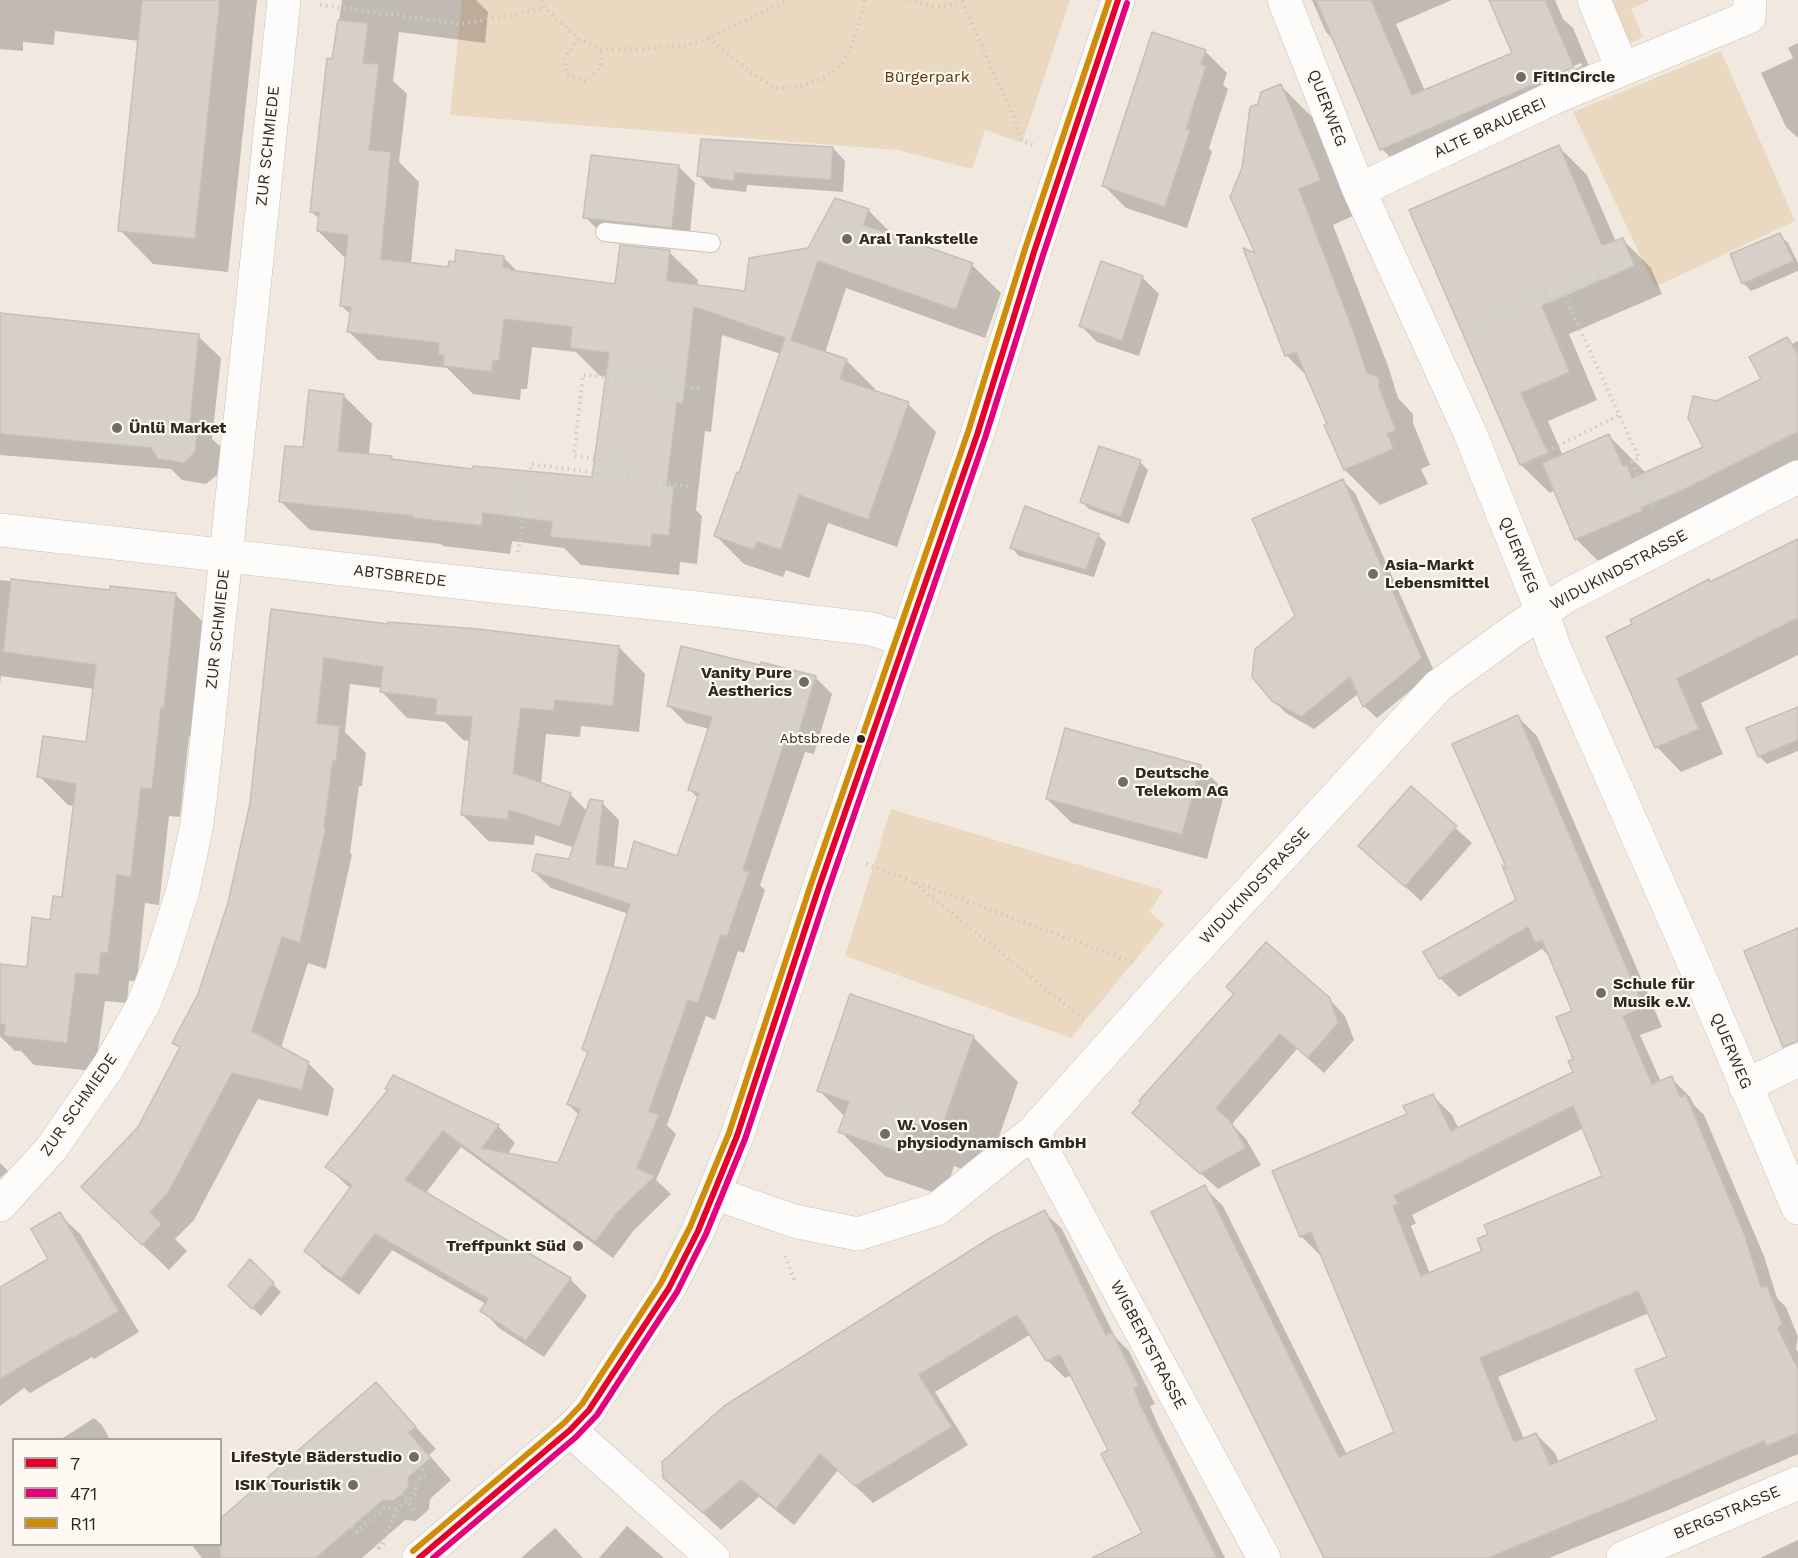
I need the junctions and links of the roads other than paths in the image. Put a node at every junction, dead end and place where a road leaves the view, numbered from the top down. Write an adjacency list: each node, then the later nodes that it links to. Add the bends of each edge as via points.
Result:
1 (284, 0): 12 (street, ZUR SCHMIEDE)
2 (1118, 0): 14 (street)
3 (1284, 0): 7 (street, QUERWEG)
4 (1594, 0): 6 (street)
5 (1750, 0): 6 (street, ALTE BRAUEREI, via 1749,17)
6 (1622, 69): 7 (street, ALTE BRAUEREI)
7 (1359, 190): 13 (street, QUERWEG, via 1470,433)
8 (605, 232): 9 (lane)
9 (711, 243)
10 (1798, 477): 13 (street, WIDUKINDSTRASSE)
11 (0, 530): 12 (street, ABTSBREDE)
12 (225, 555): 14 (street, ABTSBREDE, via 872,629); 19 (street, ZUR SCHMIEDE, via 197,824 183,890 161,960 143,1005 108,1067 51,1149)
13 (1542, 611): 16 (street, QUERWEG, via 1554,647); 17 (street, WIDUKINDSTRASSE, via 1438,686)
14 (905, 640): 18 (street, via 737,1136)
15 (1798, 1060): 16 (street)
16 (1745, 1086): 20 (street, QUERWEG)
17 (1033, 1132): 18 (street, WIDUKINDSTRASSE, via 938,1209 858,1234 794,1221); 25 (street, WIGBERTSTRASSE)
18 (714, 1193): 21 (street, via 660,1303 589,1410)
19 (0, 1205)
20 (1798, 1208)
21 (570, 1430): 23 (street); 24 (street)
22 (1798, 1483): 26 (street, BERGSTRASSE)
23 (419, 1558)
24 (713, 1558)
25 (1264, 1558)
26 (1623, 1558)

